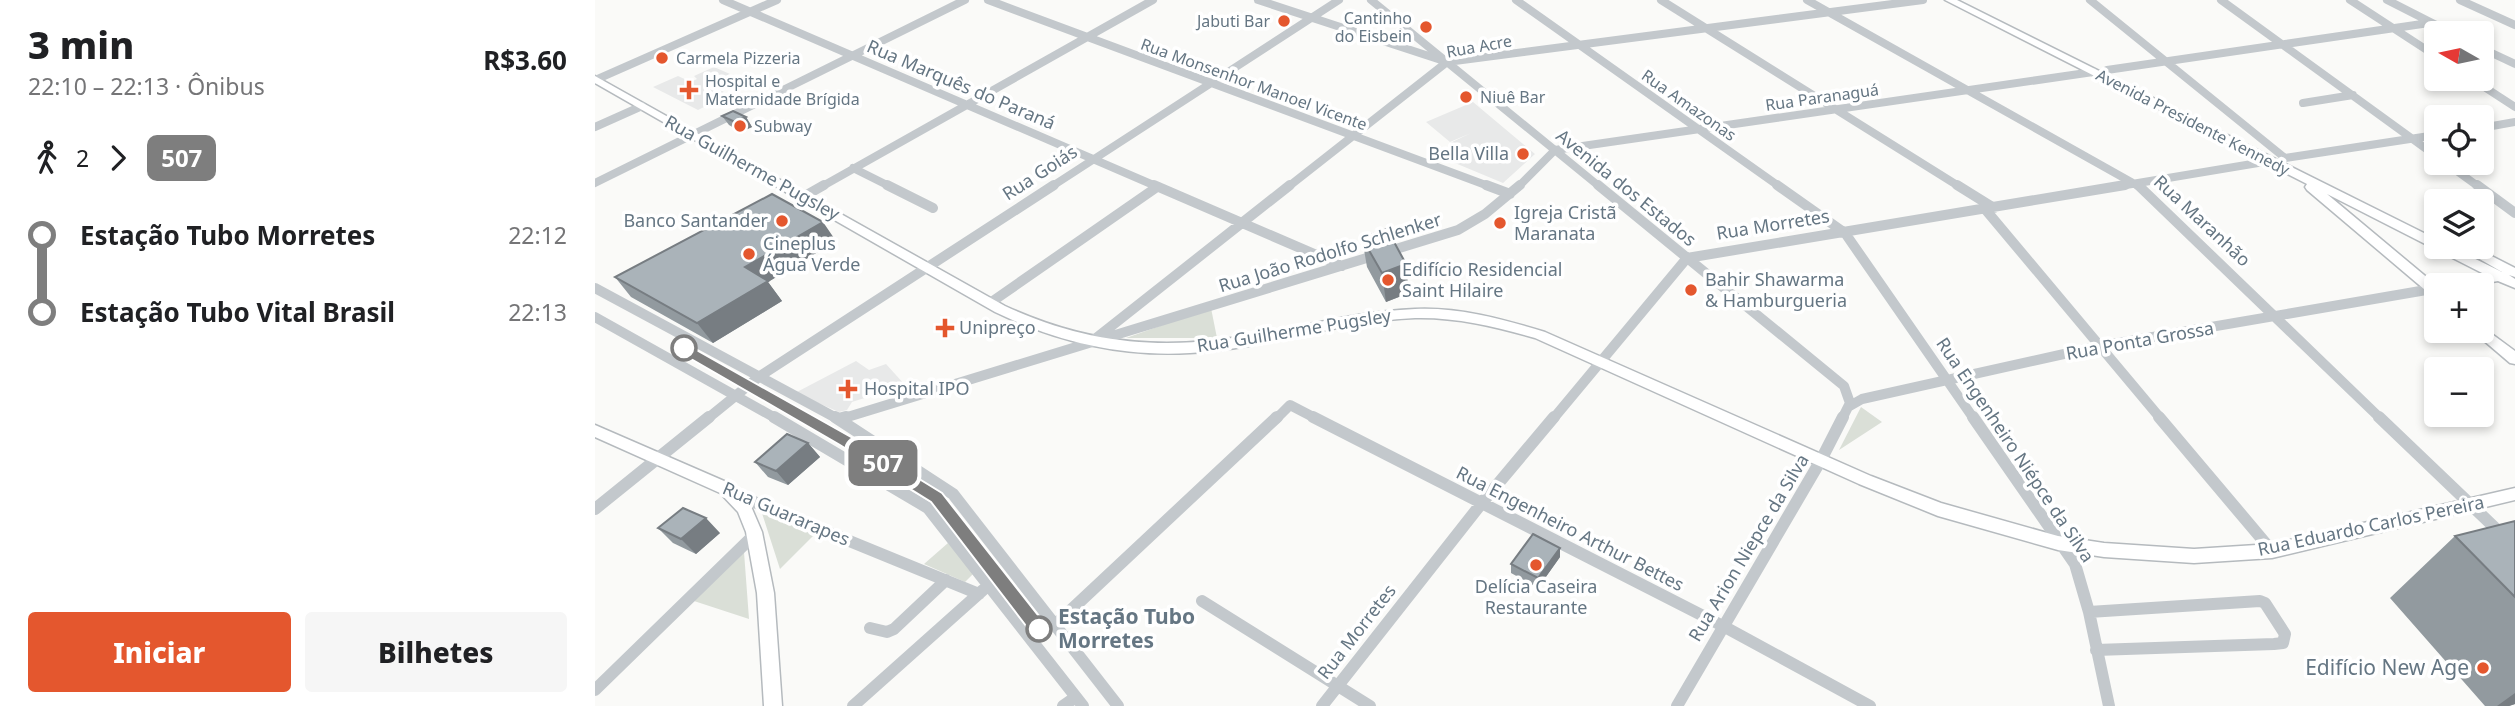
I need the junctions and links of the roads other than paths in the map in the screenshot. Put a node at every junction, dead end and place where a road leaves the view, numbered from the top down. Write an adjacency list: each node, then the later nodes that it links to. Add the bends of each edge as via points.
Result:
1 (723, 0): 20 (street, Rua Marquês do Paraná)
2 (777, 0): 20 (street)
3 (965, 0): 34 (street)
4 (988, 0): 29 (street, Rua Monsenhor Manoel Vicente)
5 (1153, 0): 29 (street)
6 (1258, 0): 23 (street)
7 (1339, 0): 23 (street, Rua Goiás)
8 (1371, 0): 36 (street, Avenida dos Estados)
9 (1516, 0): 31 (street, Rua Amazonas)
10 (1661, 0): 27 (street)
11 (1807, 0): 21 (street, Rua Maranhão)
12 (1923, 0): 21 (street, Rua Acre)
13 (1949, 0): 22 (main road, Avenida Presidente Kennedy)
14 (1966, 0): 22 (main road, Avenida Presidente Kennedy)
15 (2090, 0): 35 (street)
16 (2221, 0): 30 (street)
17 (2350, 0): 28 (street)
18 (2387, 0): 24 (street)
19 (2460, 0): 26 (street)
20 (750, 12): 34 (street, Rua Marquês do Paraná); 40 (street)
21 (1829, 13): 27 (street, Rua Acre); 42 (street, Rua Maranhão)
22 (1987, 15): 38 (main road, Avenida Presidente Kennedy); 39 (main road, Avenida Presidente Kennedy)
23 (1312, 18): 36 (street); 41 (street, Rua Goiás)
24 (2425, 21)
25 (2424, 24): 28 (street)
26 (2515, 25)
27 (1706, 28): 31 (street, Rua Acre); 49 (street)
28 (2393, 28): 30 (street); 32 (street)
29 (1087, 37): 41 (street, Rua Monsenhor Manoel Vicente); 46 (street)
30 (2282, 44): 35 (street); 44 (street)
31 (1579, 45): 36 (street, Rua Acre); 53 (street, Rua Amazonas)
32 (2424, 48)
33 (2494, 54): 37 (street)
34 (853, 56): 46 (street, Rua Marquês do Paraná); 54 (street)
35 (2164, 61): 38 (street); 60 (street, via 2239,127)
36 (1447, 62): 55 (street, Rua Acre); 59 (street, Avenida dos Estados)
37 (2515, 64)
38 (2107, 70): 60 (main road, Avenida Presidente Kennedy)
39 (2093, 72): 42 (street, Rua Paranaguá); 62 (main road, Avenida Presidente Kennedy)
40 (595, 80): 47 (main road, Rua Guilherme Pugsley)
41 (1212, 83): 55 (street, Rua Monsenhor Manoel Vicente); 61 (street, Rua Goiás)
42 (1968, 90): 49 (street, Rua Paranaguá); 66 (street, Rua Maranhão)
43 (2490, 91): 48 (street)
44 (2353, 95): 45 (street); 57 (street)
45 (2303, 103)
46 (967, 105): 61 (street, Rua Marquês do Paraná); 63 (street)
47 (642, 106): 52 (street); 54 (main road, Rua Guilherme Pugsley)
48 (2515, 107)
49 (1836, 109): 53 (street, Rua Paranaguá); 72 (street)
50 (2515, 122): 51 (street)
51 (2494, 126)
52 (595, 127)
53 (1699, 129): 59 (street, Rua Paranaguá); 76 (street, Rua Amazonas)
54 (693, 134): 65 (street); 70 (main road, Rua Guilherme Pugsley)
55 (1354, 136): 69 (street, Rua Monsenhor Manoel Vicente); 74 (street, Rua Acre)
56 (2424, 137): 57 (street)
57 (2413, 139): 58 (street); 60 (street)
58 (2424, 147)
59 (1555, 150): 69 (street, Rua João Rodolfo Schlenker); 78 (street, Avenida dos Estados)
60 (2285, 158): 68 (main road, Avenida Presidente Kennedy)
61 (1094, 159): 67 (street, Rua Marquês do Paraná); 82 (street, Rua Goiás)
62 (2270, 161): 66 (street, Rua Morretes); 68 (main road, Avenida Presidente Kennedy)
63 (853, 169): 70 (street); 71 (street)
64 (2463, 175): 73 (street)
65 (595, 183)
66 (2137, 184): 72 (street, Rua Morretes); 92 (street, Rua Maranhão)
67 (1157, 187): 74 (street, Rua Marquês do Paraná); 90 (street)
68 (2329, 190): 75 (main road, Avenida Presidente Kennedy); 77 (main road, Avenida Presidente Kennedy); 86 (main road)
69 (1510, 194): 81 (street, Rua João Rodolfo Schlenker, via 1458,230)
70 (803, 197): 82 (main road, Rua Guilherme Pugsley)
71 (933, 208)
72 (1989, 208): 76 (street, Rua Morretes); 95 (street)
73 (2515, 213)
74 (1242, 223): 81 (street, Rua Marquês do Paraná); 93 (street, Rua Acre)
75 (2424, 228)
76 (1845, 233): 78 (street, Rua Morretes); 99 (street, Rua Engenheiro Niépce da Silva)
77 (2424, 238)
78 (1687, 258): 97 (street, Rua Morretes); 101 (street, Avenida dos Estados, via 1844,386)
79 (2465, 259): 84 (main road)
80 (2487, 259): 83 (main road)
81 (1342, 266): 93 (street, Rua João Rodolfo Schlenker)
82 (928, 267): 90 (main road, Rua Guilherme Pugsley); 98 (street, Rua Goiás)
83 (2515, 273): 84 (main road)
84 (2500, 276): 85 (main road); 87 (main road)
85 (2494, 277)
86 (2424, 280)
87 (2515, 284)
88 (595, 288): 98 (street)
89 (2424, 292): 92 (street, Rua Ponta Grossa)
90 (990, 303): 93 (main road, Rua Guilherme Pugsley, via 1037,327)
91 (595, 317): 100 (street)
92 (2277, 317): 95 (street, Rua Ponta Grossa); 109 (street, Rua Maranhão)
93 (1090, 342): 97 (main road, Rua Guilherme Pugsley, via 1197,348 1353,318 1430,312 1495,320); 102 (street, Rua João Rodolfo Schlenker)
94 (2494, 342): 96 (main road)
95 (2100, 346): 99 (street, Rua Ponta Grossa); 114 (street)
96 (2515, 359)
97 (1600, 362): 105 (main road, Rua Guilherme Pugsley); 108 (street, Rua Morretes)
98 (760, 376): 100 (street, Rua Goiás); 102 (street)
99 (1946, 380): 101 (street, Rua Ponta Grossa, via 1862,399); 112 (street, Rua Engenheiro Niépce da Silva)
100 (735, 396): 104 (street, Rua Goiás); 116 (street, via 928,508)
101 (1848, 407): 105 (street, Rua Arion Niepce da Silva)
102 (839, 419): 120 (street, via 953,494)
103 (595, 431): 104 (main road, Rua Guararapes)
104 (658, 457): 106 (main road, Rua Guararapes); 110 (street, Rua Goiás)
105 (1821, 460): 112 (main road, Rua Eduardo Carlos Pereira, via 1938,509); 121 (street, Rua Arion Niepce da Silva)
106 (732, 493): 111 (main road); 115 (street, Rua Guararapes)
107 (2515, 494): 109 (main road, Rua Eduardo Carlos Pereira)
108 (1481, 504): 120 (street, Rua Engenheiro Arthur Bettes, via 1290,405); 121 (street, Rua Engenheiro Arthur Bettes); 124 (street, Rua Morretes)
109 (2470, 504): 113 (street, Rua Maranhão); 114 (main road, Rua Eduardo Carlos Pereira)
110 (595, 509)
111 (754, 535): 125 (street); 127 (main road, via 770,629)
112 (2058, 543): 114 (main road, Rua Eduardo Carlos Pereira, via 2194,556); 119 (street, Rua Engenheiro Niépce da Silva, via 2075,564)
113 (2515, 547)
114 (2272, 551)
115 (946, 580): 117 (street, Rua Guararapes); 122 (street, via 894,629)
116 (990, 584): 117 (street); 126 (street)
117 (979, 594): 128 (street)
118 (1202, 601): 124 (street)
119 (2089, 612): 123 (street, Rua Engenheiro Niépce da Silva); 123 (street, via 2260,601 2285,635 2283,643 2274,645)
120 (1056, 624): 130 (street)
121 (1723, 626): 133 (street, Rua Arion Niepce da Silva); 134 (street, Rua Engenheiro Arthur Bettes)
122 (870, 628)
123 (2096, 650): 135 (street, Rua Engenheiro Niépce da Silva)
124 (1339, 687): 131 (street, Rua Morretes); 132 (street)
125 (595, 690)
126 (1080, 701): 129 (street)
127 (773, 706)
128 (853, 706)
129 (1063, 706)
130 (1118, 706)
131 (1322, 706)
132 (1370, 706)
133 (1677, 706)
134 (1870, 706)
135 (2109, 706)

